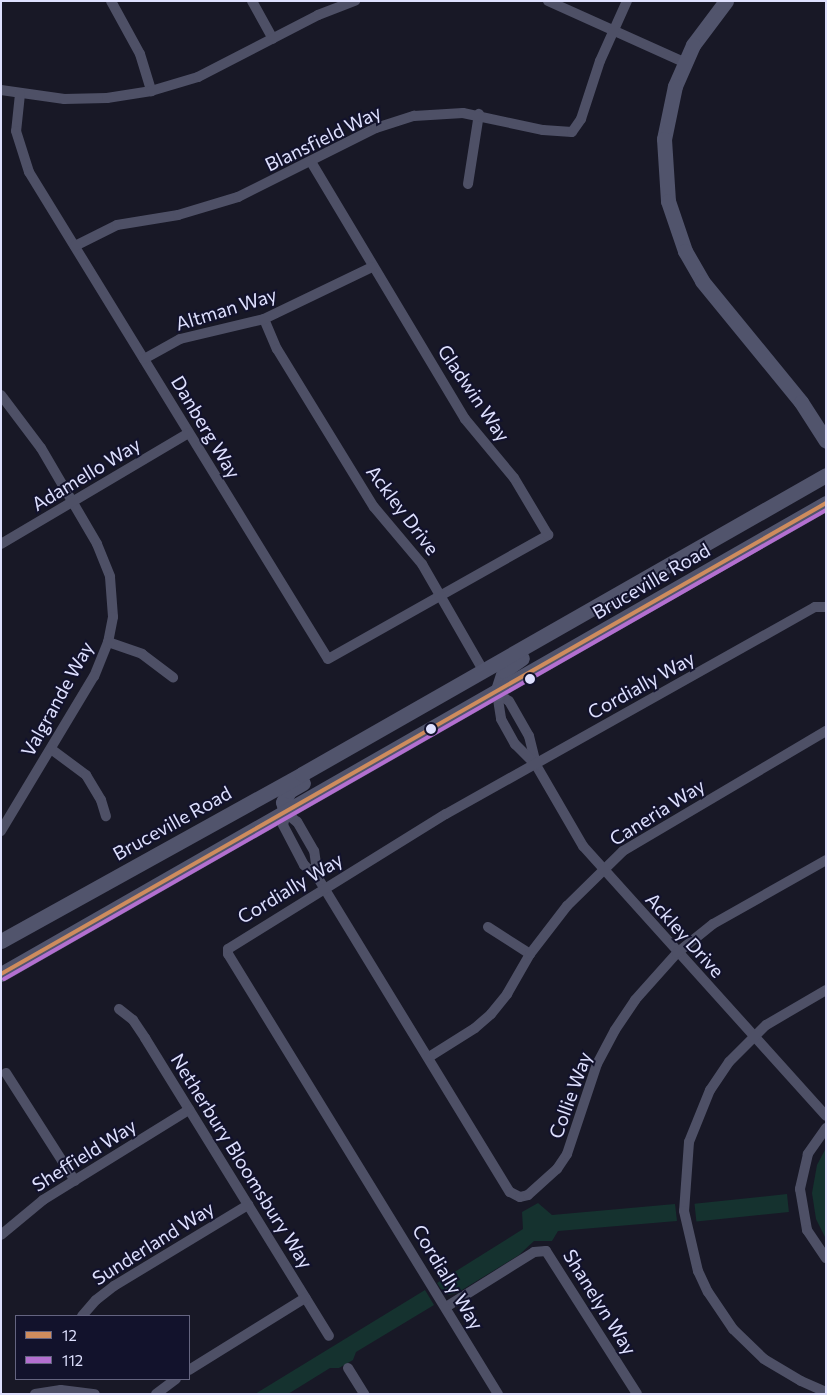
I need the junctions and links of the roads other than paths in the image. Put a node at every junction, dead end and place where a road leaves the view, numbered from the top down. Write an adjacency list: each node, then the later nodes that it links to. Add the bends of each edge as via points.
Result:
1 (111, 1): 11 (street, via 140,54)
2 (252, 1): 8 (street)
3 (354, 1): 8 (street)
4 (548, 1): 7 (street)
5 (627, 1): 7 (street)
6 (726, 1): 9 (main road, via 702,30)
7 (614, 29): 9 (street); 13 (street, Blansfield Way, via 581,120 572,132 543,130)
8 (273, 39): 11 (street, via 198,77)
9 (684, 62): 22 (main road, via 670,104 664,139 664,174 675,226 702,281 801,402)
10 (1, 90): 12 (street)
11 (150, 91): 12 (street, via 86,99)
12 (20, 94): 16 (street, Danberg Way, via 16,131 24,162)
13 (479, 114): 14 (street, Blansfield Way, via 438,113 391,122); 15 (street)
14 (311, 162): 16 (street, Blansfield Way, via 238,197 178,215 117,225); 17 (street, Gladwin Way)
15 (468, 184)
16 (74, 246): 19 (street, Danberg Way)
17 (372, 267): 18 (street, Altman Way); 27 (street, Gladwin Way, via 465,419 514,478 548,535)
18 (264, 319): 19 (street, Altman Way, via 180,339); 27 (street, Ackley Drive, via 277,348 374,508 410,548)
19 (144, 359): 21 (street, Danberg Way)
20 (1, 395): 24 (street, Valgrande Way, via 41,448)
21 (189, 433): 24 (street, Adamello Way); 27 (street, Danberg Way, via 328,660)
22 (826, 441)
23 (826, 475): 29 (main road, Bruceville Road)
24 (72, 502): 26 (street, Adamello Way); 30 (street, Valgrande Way, via 97,544 110,577 113,617)
25 (826, 503): 33 (main road, Bruceville Road)
26 (1, 544)
27 (440, 596): 31 (street, Ackley Drive)
28 (826, 607): 37 (street, Cordially Way, via 815,607)
29 (577, 617): 31 (main road, Bruceville Road); 33 (main road, Bruceville Road, via 550,642 504,670)
30 (108, 642): 32 (street, via 142,654); 36 (street, Valgrande Way, via 94,676)
31 (483, 670): 35 (main road, Bruceville Road)
32 (174, 677)
33 (497, 693): 37 (street, Ackley Drive, via 501,719 515,744); 37 (street, Ackley Drive, via 510,701 529,736); 38 (main road, Bruceville Road)
34 (826, 731): 42 (street, Caneria Way, via 638,840)
35 (362, 739): 38 (main road, Bruceville Road, via 336,763 289,791 283,802); 46 (main road, Bruceville Road)
36 (51, 749): 39 (street, via 86,775 101,800); 40 (street, Valgrande Way)
37 (536, 765): 42 (street, Ackley Drive, via 570,825); 44 (street, Cordially Way)
38 (286, 813): 43 (street, Collie Way, via 297,822 314,851); 43 (street, Collie Way, via 282,825 286,834 304,864); 49 (main road, Bruceville Road)
39 (106, 816)
40 (1, 831)
41 (826, 860): 47 (street, Collie Way, via 713,924)
42 (603, 870): 47 (street, Ackley Drive); 48 (street, Caneria Way, via 566,906)
43 (318, 878): 44 (street, Collie Way)
44 (324, 888): 53 (street, Collie Way); 63 (street, Cordially Way, via 231,945 228,954)
45 (488, 927): 48 (street)
46 (1, 941)
47 (677, 953): 52 (street, Ackley Drive); 53 (street, Collie Way, via 635,1000 615,1030 597,1064 567,1154 557,1169 524,1197 510,1192)
48 (530, 954): 53 (street, Caneria Way, via 507,994 491,1014)
49 (1, 974)
50 (826, 990): 52 (street, via 773,1020)
51 (119, 1008): 55 (street, Netherbury Bloomsbury Way, via 141,1032)
52 (755, 1036): 56 (street, Ackley Drive); 71 (street, via 729,1062 710,1090 695,1123 684,1182 687,1234 708,1292 733,1329 764,1359)
53 (429, 1057)
54 (6, 1073): 58 (street)
55 (189, 1110): 58 (street, Sheffield Way); 59 (street, Netherbury Bloomsbury Way)
56 (826, 1116)
57 (826, 1128): 61 (street, via 808,1154 800,1190 807,1230)
58 (75, 1180): 60 (street, Sheffield Way, via 43,1200)
59 (248, 1205): 62 (street, Netherbury Bloomsbury Way); 64 (street, Sunderland Way, via 114,1286)
60 (1, 1235)
61 (826, 1258)
62 (305, 1298): 65 (street, Netherbury Bloomsbury Way); 67 (street)
63 (446, 1307): 76 (street, Cordially Way); 77 (street, Shanelyn Way, via 534,1252 546,1251)
64 (83, 1315)
65 (329, 1336)
66 (348, 1368): 75 (street)
67 (190, 1369)
68 (62, 1380): 70 (street)
69 (175, 1380): 74 (street)
70 (61, 1390): 72 (street); 73 (street)
71 (826, 1392)
72 (35, 1394)
73 (96, 1394)
74 (156, 1394)
75 (364, 1394)
76 (498, 1394)
77 (637, 1394)

